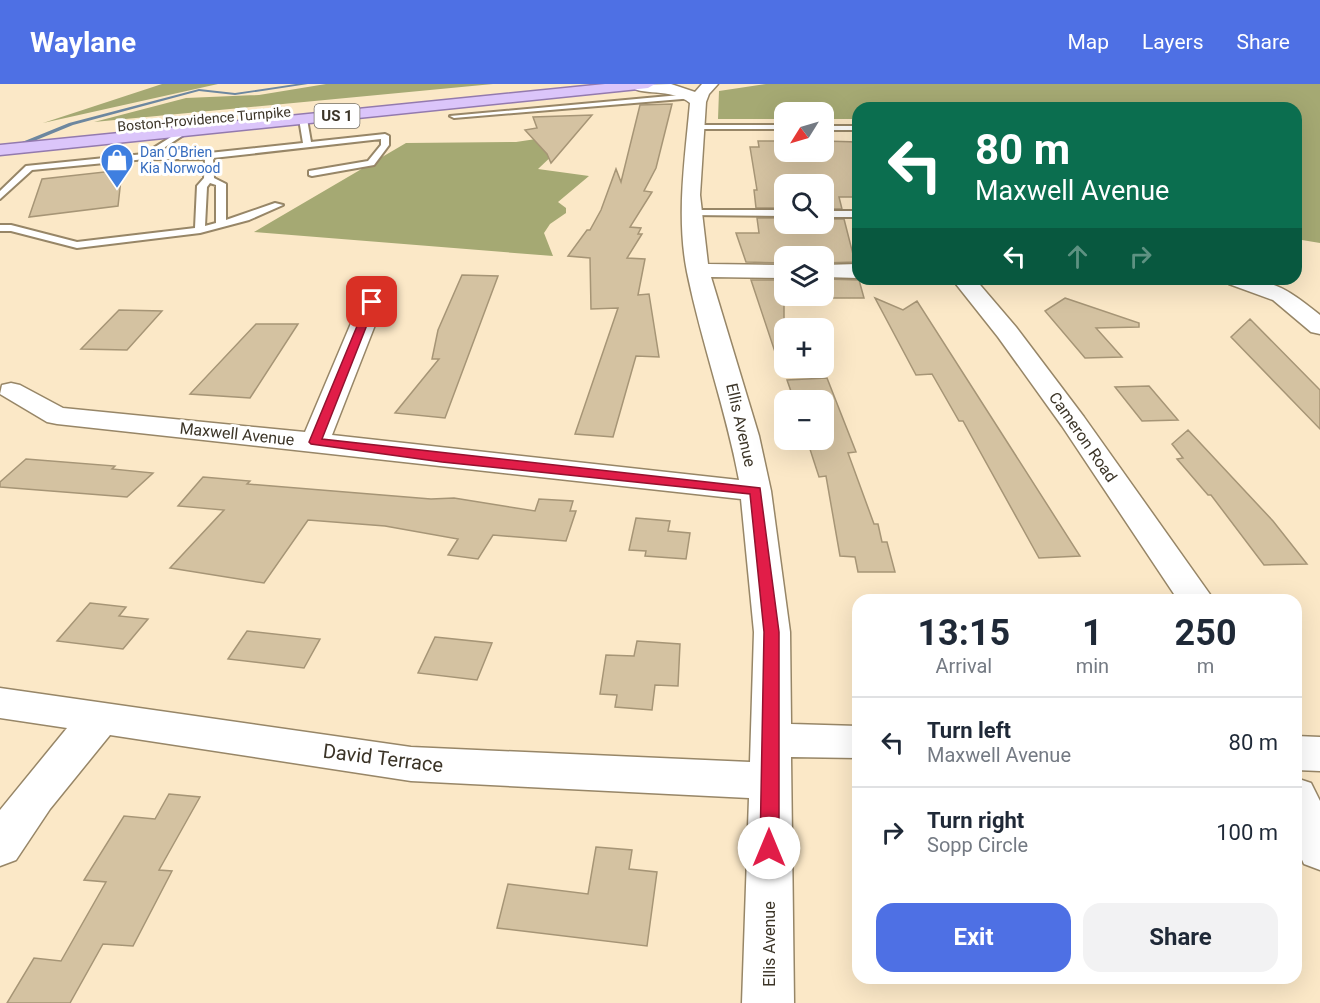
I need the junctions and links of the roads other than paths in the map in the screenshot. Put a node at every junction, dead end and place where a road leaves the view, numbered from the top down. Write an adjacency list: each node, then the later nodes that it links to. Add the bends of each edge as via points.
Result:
1 (586, 84): 12 (main road, Boston-Providence Turnpike / US 1, via 84,129)
2 (642, 85): 3 (street, via 678,89); 4 (main road, Boston-Providence Turnpike / US 1)
3 (699, 102): 4 (lane); 7 (lane); 22 (street, Ellis Avenue)
4 (498, 106): 5 (lane); 6 (main road, Boston-Providence Turnpike / US 1)
5 (454, 116)
6 (303, 120): 10 (main road, Boston-Providence Turnpike / US 1); 13 (lane)
7 (774, 124)
8 (834, 128): 9 (lane)
9 (852, 128)
10 (182, 132): 12 (main road, Boston-Providence Turnpike / US 1, via 123,141); 16 (lane)
11 (0, 137): 12 (main road, Boston-Providence Turnpike / US 1)
12 (28, 141): 14 (main road, Boston-Providence Turnpike / US 1)
13 (307, 144): 17 (lane); 18 (lane, via 385,136 385,145 371,163)
14 (0, 150)
15 (137, 150): 16 (lane)
16 (146, 156): 17 (lane); 20 (lane, via 29,168)
17 (209, 156): 19 (lane)
18 (312, 173)
19 (209, 179): 26 (lane, via 221,184); 28 (lane, via 202,186)
20 (0, 196)
21 (278, 206): 26 (lane)
22 (692, 213): 23 (lane); 29 (street, Ellis Avenue)
23 (774, 213)
24 (834, 214): 25 (lane)
25 (852, 214)
26 (221, 225): 28 (lane)
27 (0, 228): 28 (lane, via 76,245)
28 (200, 231)
29 (698, 270): 30 (street); 39 (street, Ellis Avenue, via 745,436)
30 (774, 271)
31 (834, 271): 32 (street)
32 (852, 271)
33 (968, 285): 40 (street, Cameron Road, via 1074,423)
34 (1254, 285): 36 (street, via 1281,295)
35 (372, 302): 38 (street)
36 (1320, 327)
37 (11, 391): 38 (street, Maxwell Avenue, via 57,416)
38 (315, 442): 39 (street, Maxwell Avenue)
39 (756, 491): 43 (street, Ellis Avenue, via 772,632)
40 (1192, 594)
41 (0, 703): 42 (street, David Terrace)
42 (101, 717): 47 (street, David Terrace, via 411,764); 49 (street)
43 (770, 740): 44 (street); 47 (street, Ellis Avenue)
44 (852, 742)
45 (1302, 753): 46 (street)
46 (1320, 754)
47 (770, 781): 51 (street, Ellis Avenue)
48 (1302, 810): 50 (street)
49 (0, 846)
50 (1320, 850)
51 (768, 1003)

